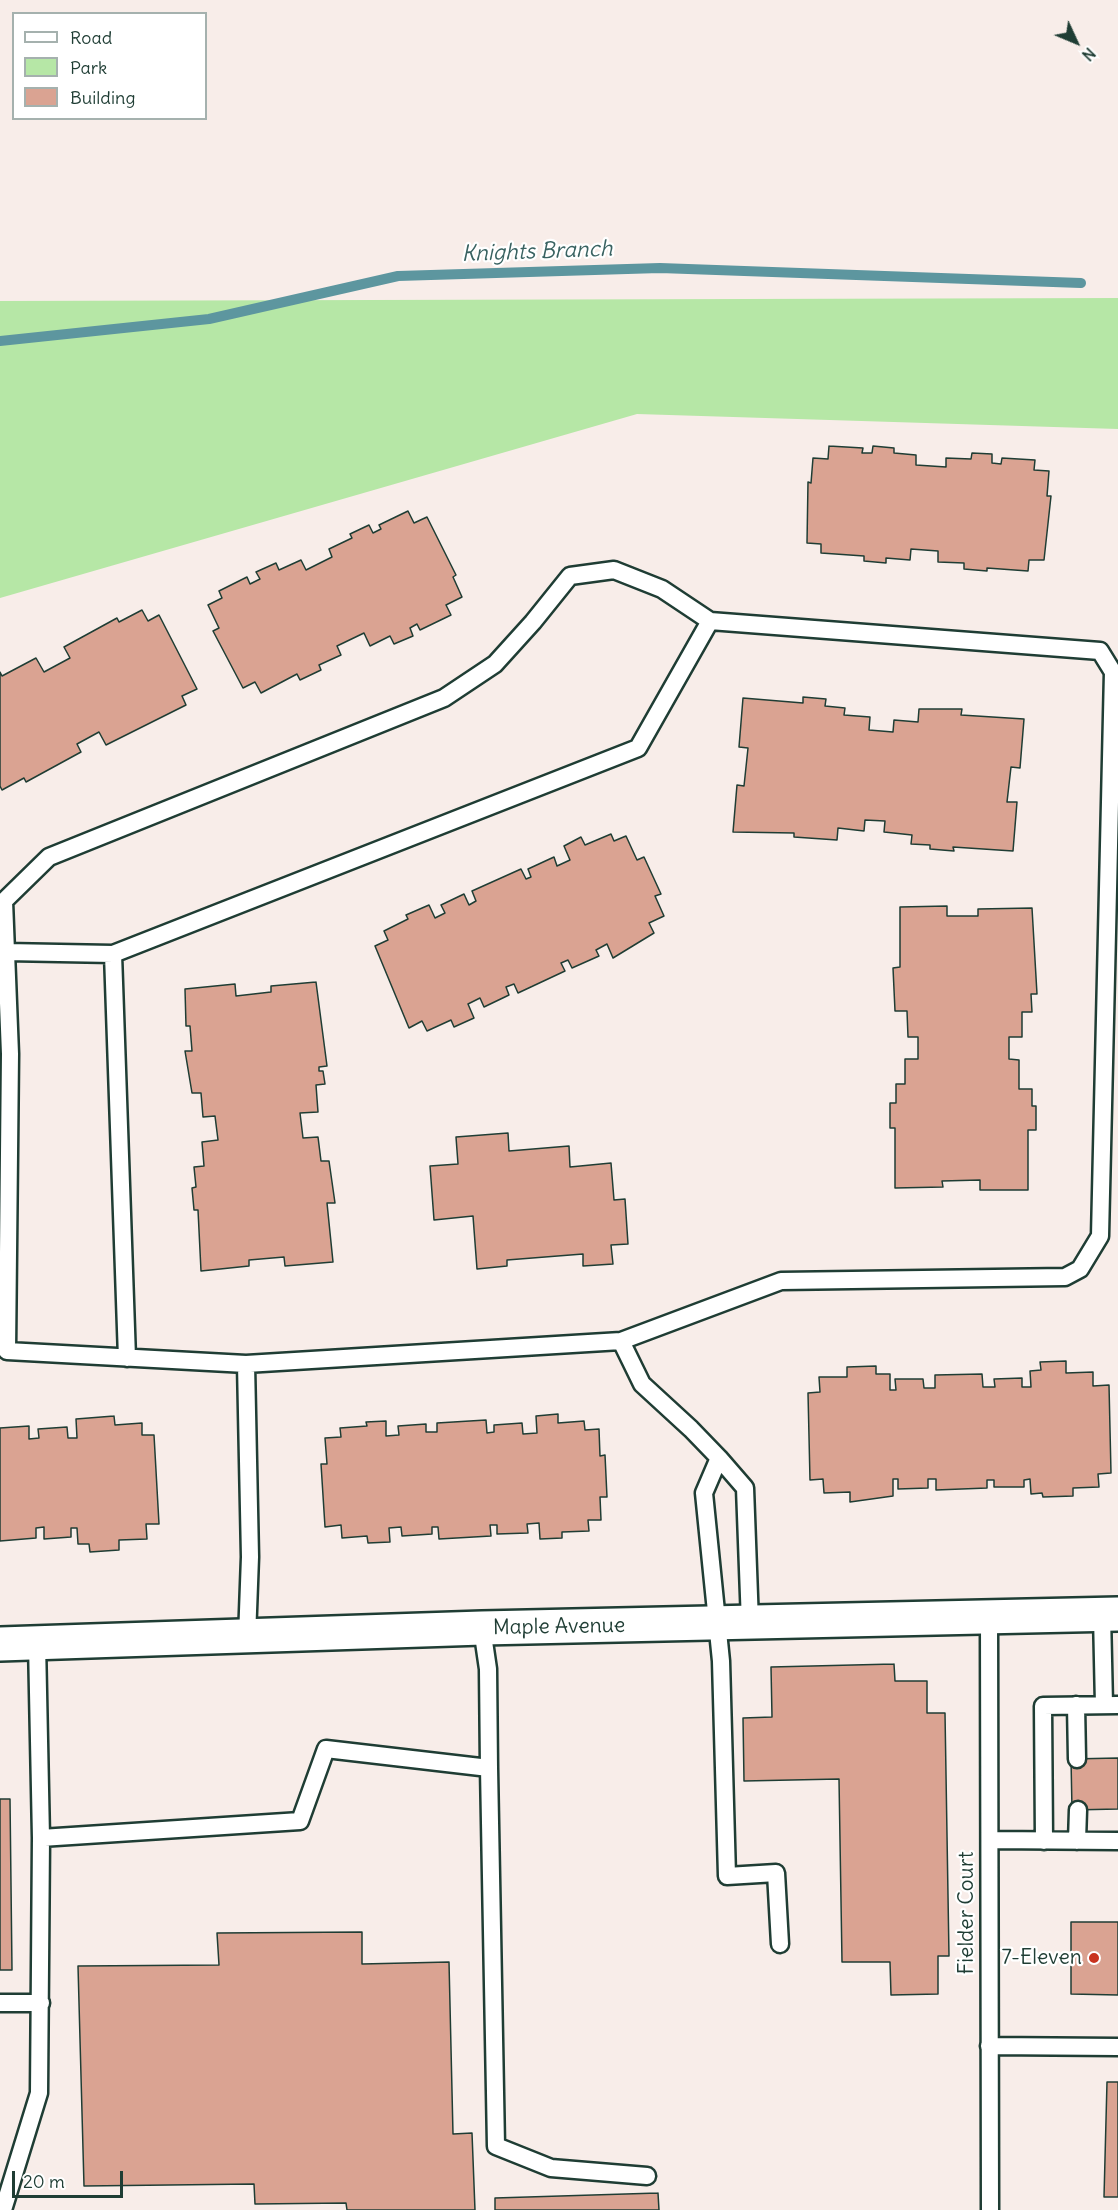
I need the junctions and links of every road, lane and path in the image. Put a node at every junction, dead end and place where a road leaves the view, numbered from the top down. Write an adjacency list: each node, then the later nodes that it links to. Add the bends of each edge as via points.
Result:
1 (710, 621): 2 (lane, via 662,589 614,570 570,576 495,664 444,698 49,857 4,901); 3 (lane, via 638,748); 4 (lane, via 1100,651 1113,672 1100,1236 1080,1269 1065,1277 781,1281)
2 (6, 952): 3 (lane); 5 (lane, via 10,1054 7,1351)
3 (113, 954): 5 (lane)
4 (621, 1341): 6 (lane); 7 (lane, via 642,1384)
5 (127, 1358): 6 (lane)
6 (246, 1364): 13 (lane, via 250,1557)
7 (719, 1458): 10 (lane, via 745,1488); 11 (lane, via 704,1493)
8 (1110, 1615): 9 (main road, Maple Avenue); 17 (lane)
9 (989, 1617): 10 (main road, Maple Avenue); 22 (lane, Fielder Court)
10 (750, 1623): 11 (main road, Maple Avenue)
11 (718, 1624): 12 (main road, Maple Avenue); 26 (lane, via 727,1876 776,1873)
12 (482, 1628): 13 (main road, Maple Avenue); 19 (lane, via 488,1669)
13 (247, 1638): 14 (main road, Maple Avenue)
14 (38, 1643): 15 (main road, Maple Avenue); 21 (lane)
15 (0, 1644)
16 (1076, 1705): 17 (lane); 18 (lane); 23 (lane, via 1043,1706)
17 (1111, 1705)
18 (1077, 1759)
19 (489, 1768): 21 (lane, via 326,1749 300,1821); 31 (lane, via 496,2146 551,2168)
20 (1078, 1810): 24 (lane)
21 (41, 1838): 27 (lane)
22 (990, 1840): 23 (lane); 29 (lane, Fielder Court)
23 (1044, 1840): 24 (lane)
24 (1077, 1841): 25 (lane)
25 (1118, 1841)
26 (780, 1944)
27 (40, 2002): 28 (lane); 32 (lane, via 39,2093)
28 (0, 2003)
29 (989, 2046): 30 (lane); 33 (lane, Fielder Court)
30 (1118, 2047)
31 (647, 2176)
32 (3, 2210)
33 (990, 2210)

